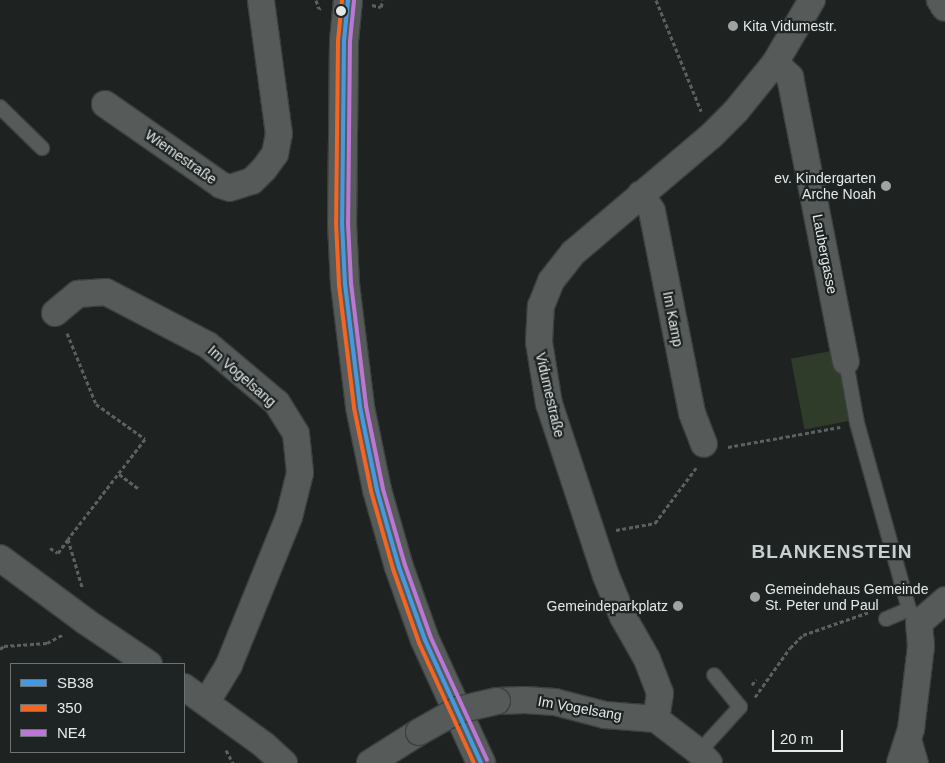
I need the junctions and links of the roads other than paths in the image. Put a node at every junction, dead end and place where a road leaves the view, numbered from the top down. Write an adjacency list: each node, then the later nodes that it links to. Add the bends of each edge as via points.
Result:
1 (261, 0): 7 (street, Wiemestraße, via 279,134 275,154 252,181 230,188 221,185)
2 (348, 0): 27 (main road, via 344,41 342,223 345,284 360,407 377,490 399,567 425,640)
3 (812, 0): 6 (street, Vidumestraße)
4 (940, 0): 5 (street)
5 (945, 8)
6 (775, 63): 10 (street, Vidumestraße, via 711,136); 12 (street, Laubergasse, via 790,77)
7 (105, 104)
8 (0, 107): 9 (lane)
9 (42, 148)
10 (641, 194): 13 (street, Im Kamp, via 652,211 692,413); 22 (street, Vidumestraße, via 573,253 551,281 541,306 539,342 549,404 599,558 622,617 647,660 660,693)
11 (55, 313): 21 (street, Im Vogelsang, via 78,294 106,292 208,345 277,403 296,434 300,473 289,518 229,665)
12 (846, 362): 16 (lane, via 857,423)
13 (704, 444)
14 (0, 558): 18 (street)
15 (945, 600): 16 (street)
16 (914, 616): 17 (lane); 23 (street, via 921,646)
17 (886, 619)
18 (148, 663)
19 (714, 675): 24 (lane, via 740,707)
20 (185, 689): 21 (street)
21 (206, 703): 25 (street)
22 (656, 719): 24 (street); 26 (street, Im Vogelsang, bridge, via 604,714 555,702 497,701 458,710)
23 (911, 729): 28 (street); 29 (lane)
24 (704, 758)
25 (284, 763)
26 (370, 763)
27 (480, 763)
28 (900, 763)
29 (921, 763)

